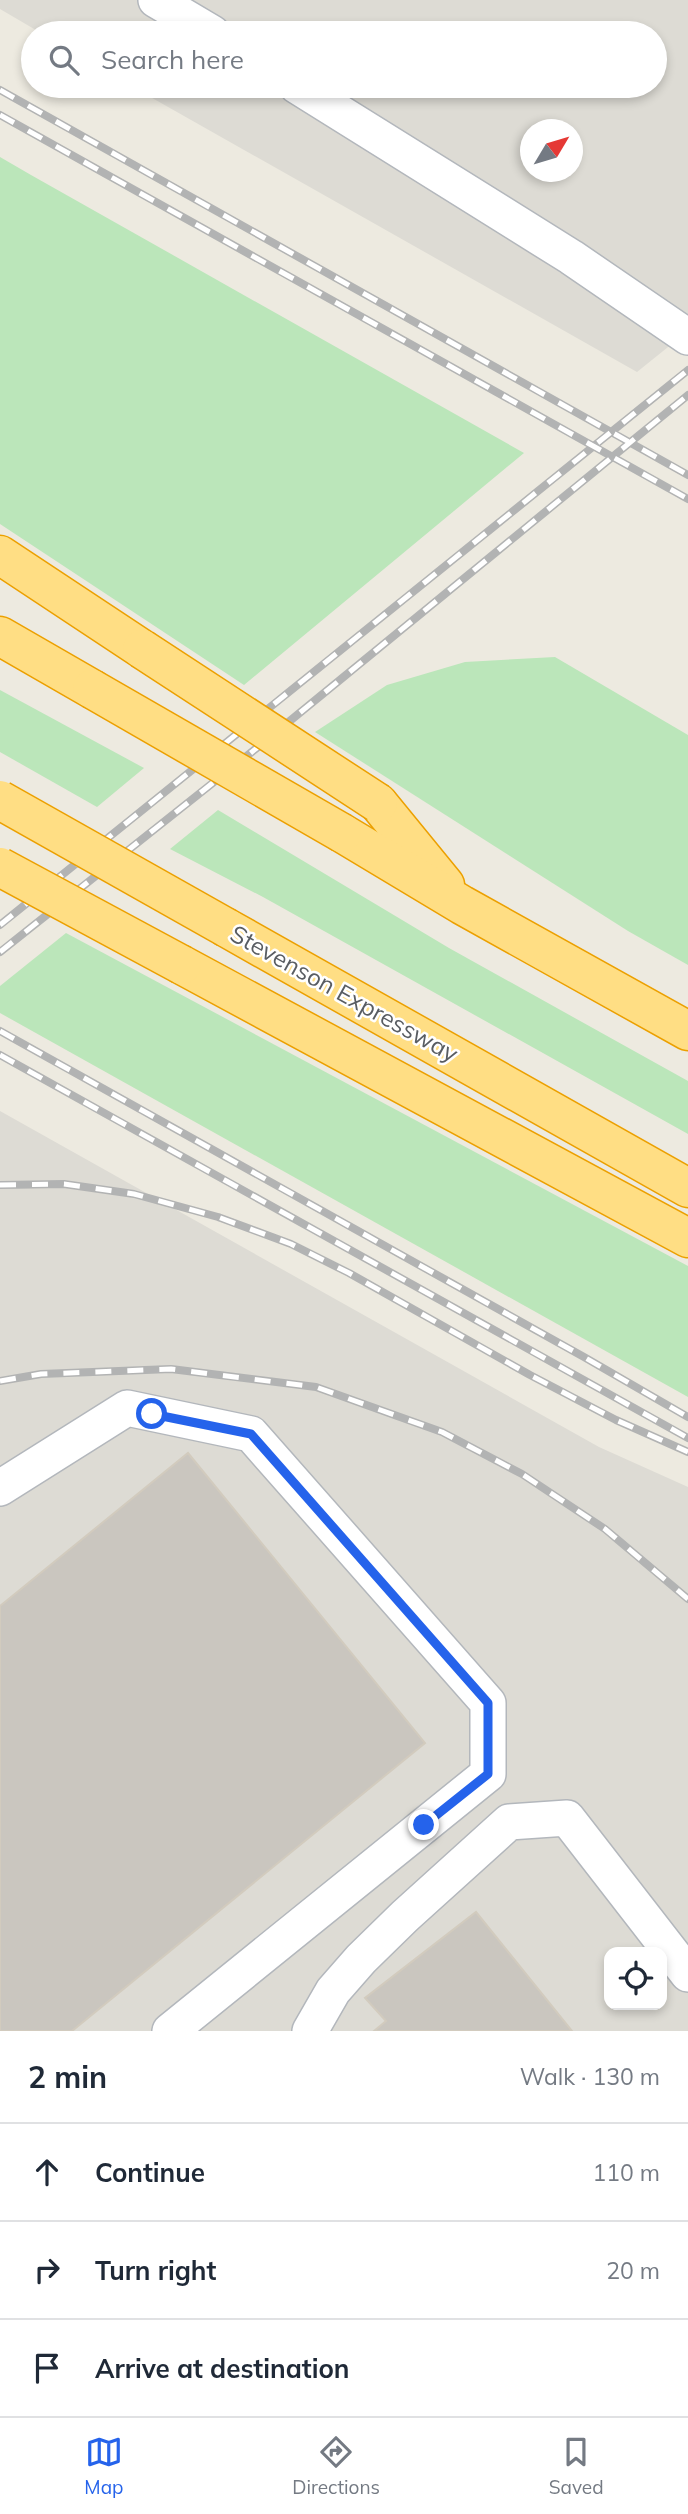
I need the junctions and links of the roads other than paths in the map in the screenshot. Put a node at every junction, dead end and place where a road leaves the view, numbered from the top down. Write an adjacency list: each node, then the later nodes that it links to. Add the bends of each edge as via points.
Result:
1 (156, 0): 2 (lane)
2 (192, 21)
3 (316, 98): 4 (lane, via 571,257)
4 (688, 337)
5 (0, 555): 9 (highway, bridge, via 378,803)
6 (0, 636): 9 (highway, bridge)
7 (0, 800): 11 (highway, Stevenson Expressway, bridge)
8 (0, 867): 12 (highway, bridge)
9 (462, 905): 10 (highway)
10 (688, 1031)
11 (688, 1188)
12 (688, 1238)
13 (0, 1488): 15 (lane, via 127,1408 251,1434 488,1703 488,1774)
14 (688, 1974): 16 (lane, via 567,1818 509,1822 361,1959 333,1991)
15 (170, 2031)
16 (310, 2031)

